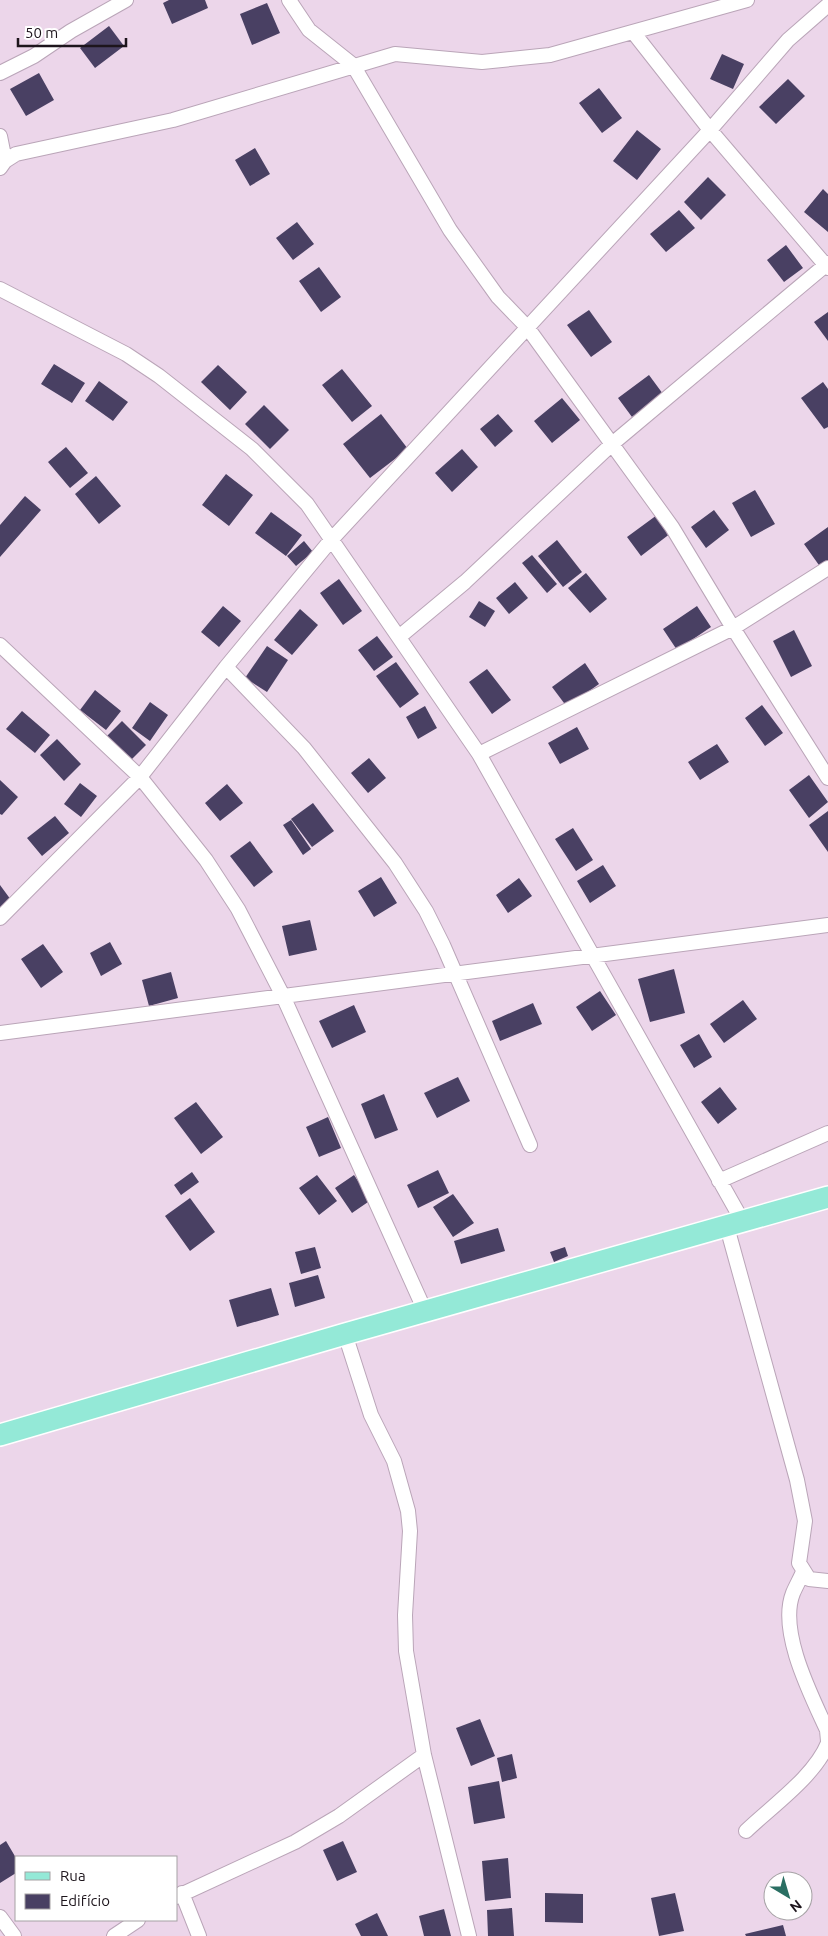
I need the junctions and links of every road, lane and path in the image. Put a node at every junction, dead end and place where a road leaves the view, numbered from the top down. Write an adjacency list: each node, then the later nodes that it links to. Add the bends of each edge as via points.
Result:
1 (126, 0): 7 (street)
2 (289, 0): 6 (street, via 309,30)
3 (747, 0): 5 (street)
4 (828, 5): 8 (street, via 788,40)
5 (633, 32): 6 (street, via 550,55 482,62 395,54); 8 (street)
6 (353, 65): 10 (street, via 173,120 16,154); 13 (street, via 450,230 498,297)
7 (0, 73)
8 (710, 130): 11 (street); 13 (street)
9 (0, 136): 10 (street)
10 (2, 164)
11 (827, 265): 14 (street)
12 (0, 289): 15 (street, via 117,350 159,376 280,475 307,504)
13 (527, 327): 14 (street); 15 (street)
14 (612, 444): 17 (street, via 672,527); 18 (street, via 465,582)
15 (331, 540): 18 (street); 20 (street)
16 (828, 568): 17 (street)
17 (733, 628): 21 (street); 23 (street)
18 (399, 637): 21 (street)
19 (0, 645): 22 (street)
20 (226, 667): 22 (street); 27 (street, via 304,748 396,863 426,911)
21 (479, 754): 26 (street)
22 (140, 777): 24 (street); 28 (street, via 206,860 238,908)
23 (828, 778)
24 (0, 918)
25 (828, 925): 26 (street)
26 (593, 956): 27 (street); 32 (street)
27 (454, 974): 28 (street); 31 (street)
28 (284, 996): 29 (street); 35 (street)
29 (0, 1033)
30 (828, 1133): 32 (street)
31 (530, 1145)
32 (720, 1181): 34 (street)
33 (828, 1197): 34 (main road)
34 (735, 1224): 35 (main road); 38 (street, via 797,1480 805,1521 799,1563)
35 (425, 1311): 36 (main road)
36 (345, 1334): 37 (main road); 41 (street, via 371,1415 394,1461 408,1512 406,1651)
37 (0, 1435)
38 (803, 1572): 39 (street, via 810,1579); 40 (street, via 792,1594 791,1637 795,1656 827,1730)
39 (828, 1581)
40 (828, 1742): 42 (street, via 823,1755 805,1776)
41 (424, 1756): 43 (street, via 339,1816 295,1842); 49 (street)
42 (746, 1831)
43 (179, 1895): 48 (street)
44 (0, 1917): 46 (street)
45 (136, 1921): 47 (street)
46 (14, 1936)
47 (114, 1936)
48 (199, 1936)
49 (469, 1936)

